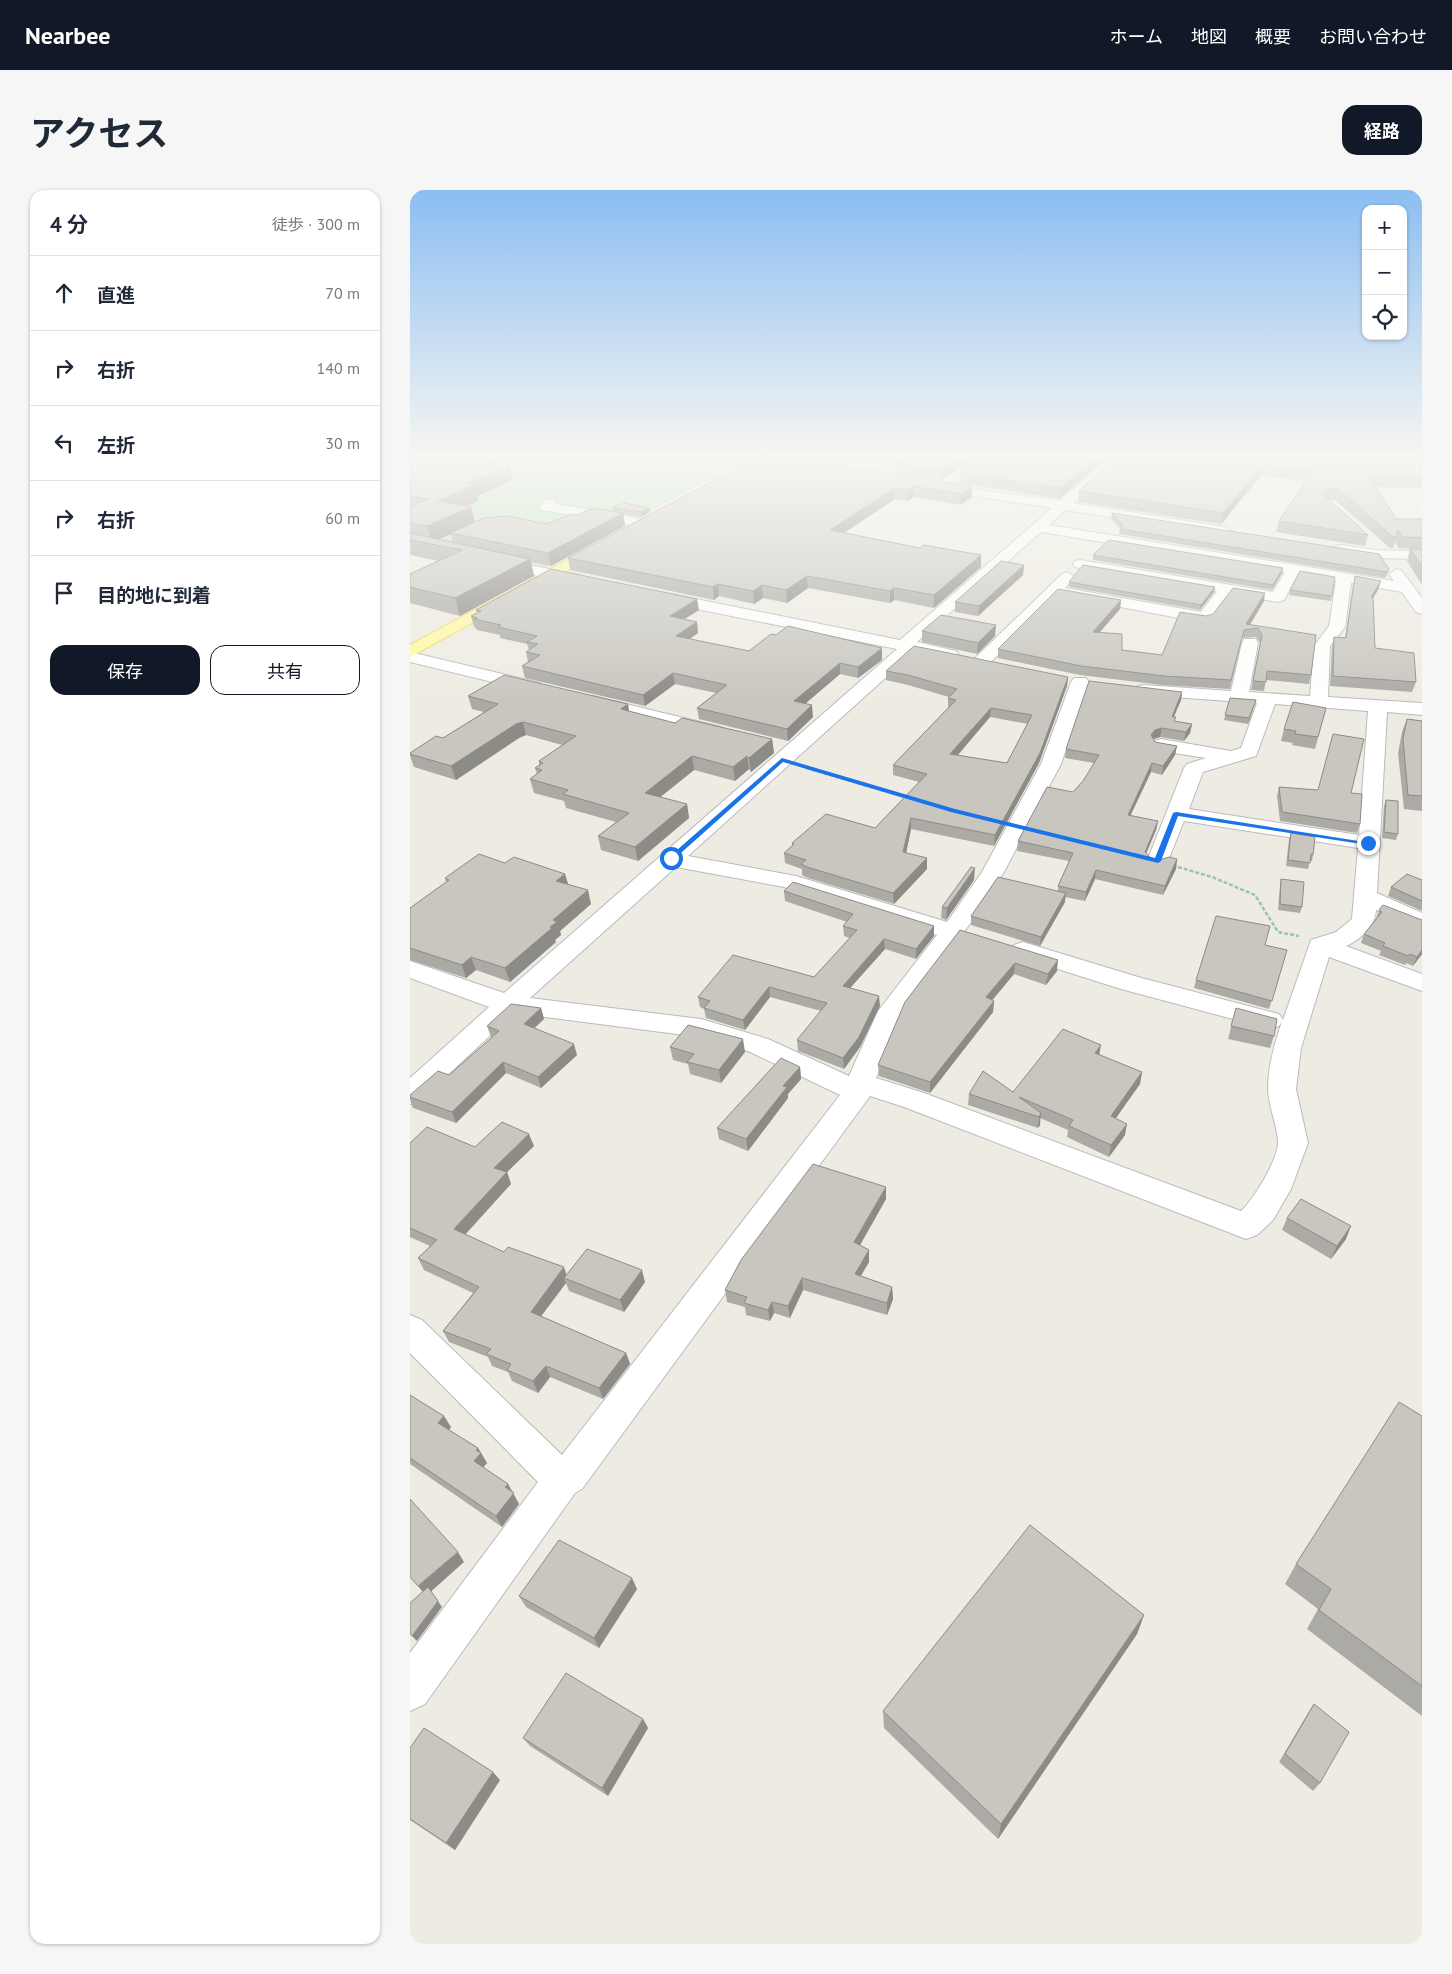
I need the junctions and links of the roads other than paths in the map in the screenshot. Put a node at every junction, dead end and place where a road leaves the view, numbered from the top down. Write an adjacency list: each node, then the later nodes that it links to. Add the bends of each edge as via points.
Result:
1 (615, 539): 14 (main road)
2 (1025, 539): 23 (street)
3 (1104, 539): 12 (street)
4 (1110, 539): 10 (street)
5 (1235, 539): 10 (street)
6 (1371, 542): 8 (street)
7 (1326, 546): 8 (street)
8 (1385, 554): 9 (street); 17 (street)
9 (1422, 554)
10 (1221, 557): 13 (street)
11 (482, 559): 14 (street)
12 (1080, 564): 18 (street); 19 (street)
13 (1294, 570): 15 (street); 18 (street, via 1278,597)
14 (550, 574): 16 (street); 24 (main road)
15 (1344, 578): 17 (street); 34 (street, via 1338,627 1322,646)
16 (598, 584)
17 (1408, 588): 21 (street)
18 (1227, 589): 19 (street, via 1205,618)
19 (1053, 590): 26 (street)
20 (647, 594): 23 (street)
21 (1422, 609)
22 (1250, 643): 32 (street)
23 (908, 646): 26 (street); 42 (street, via 783,752)
24 (410, 652)
25 (410, 656): 30 (street)
26 (982, 662): 27 (street)
27 (1001, 666)
28 (1060, 678): 46 (street, via 1088,683 1051,764 993,872)
29 (1124, 688): 32 (street)
30 (554, 692)
31 (573, 696): 37 (street)
32 (1238, 697): 33 (street)
33 (1267, 700): 34 (street); 39 (street, via 1249,752)
34 (1319, 703): 35 (street)
35 (1378, 707): 36 (street); 41 (street)
36 (1422, 710)
37 (736, 736)
38 (1161, 745): 39 (street)
39 (1231, 757): 40 (street, via 1194,768)
40 (1176, 813): 41 (street); 43 (street)
41 (1368, 843): 44 (street)
42 (671, 858): 46 (street, via 788,881); 50 (street)
43 (1158, 861)
44 (1365, 896): 45 (street); 47 (street, via 1364,919 1356,931)
45 (1422, 922)
46 (951, 930): 51 (street, via 1130,983); 52 (street, via 891,1011)
47 (1325, 944): 49 (street); 51 (street)
48 (410, 969): 50 (street)
49 (1422, 983)
50 (508, 1004): 52 (street, via 701,1028 758,1045); 53 (street)
51 (1292, 1026): 52 (street, via 1282,1089 1293,1143 1276,1189 1262,1211 1246,1226 914,1100)
52 (859, 1087): 55 (street, via 569,1476)
53 (410, 1094)
54 (410, 1330): 55 (street)
55 (562, 1480): 56 (street)
56 (413, 1677)

